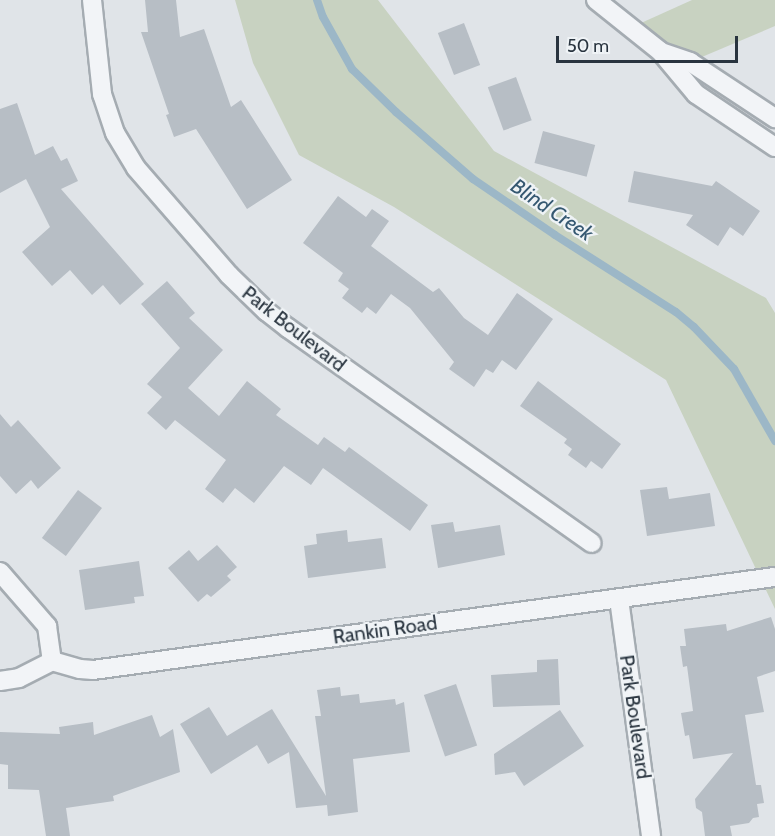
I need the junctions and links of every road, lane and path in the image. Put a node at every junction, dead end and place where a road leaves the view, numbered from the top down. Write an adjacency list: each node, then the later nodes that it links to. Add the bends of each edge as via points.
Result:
1 (92, 0): 6 (street, Park Boulevard, via 102,94 120,143 136,168 229,275 288,328)
2 (596, 0): 3 (street)
3 (660, 51): 4 (street, via 690,62); 5 (street, via 696,94)
4 (775, 118)
5 (775, 147)
6 (592, 543)
7 (0, 572): 10 (street, via 47,626)
8 (775, 577): 9 (street, Rankin Road)
9 (619, 599): 10 (street, Rankin Road, via 93,670); 12 (street, Park Boulevard)
10 (52, 661): 11 (street, via 19,678)
11 (0, 681)
12 (651, 836)

